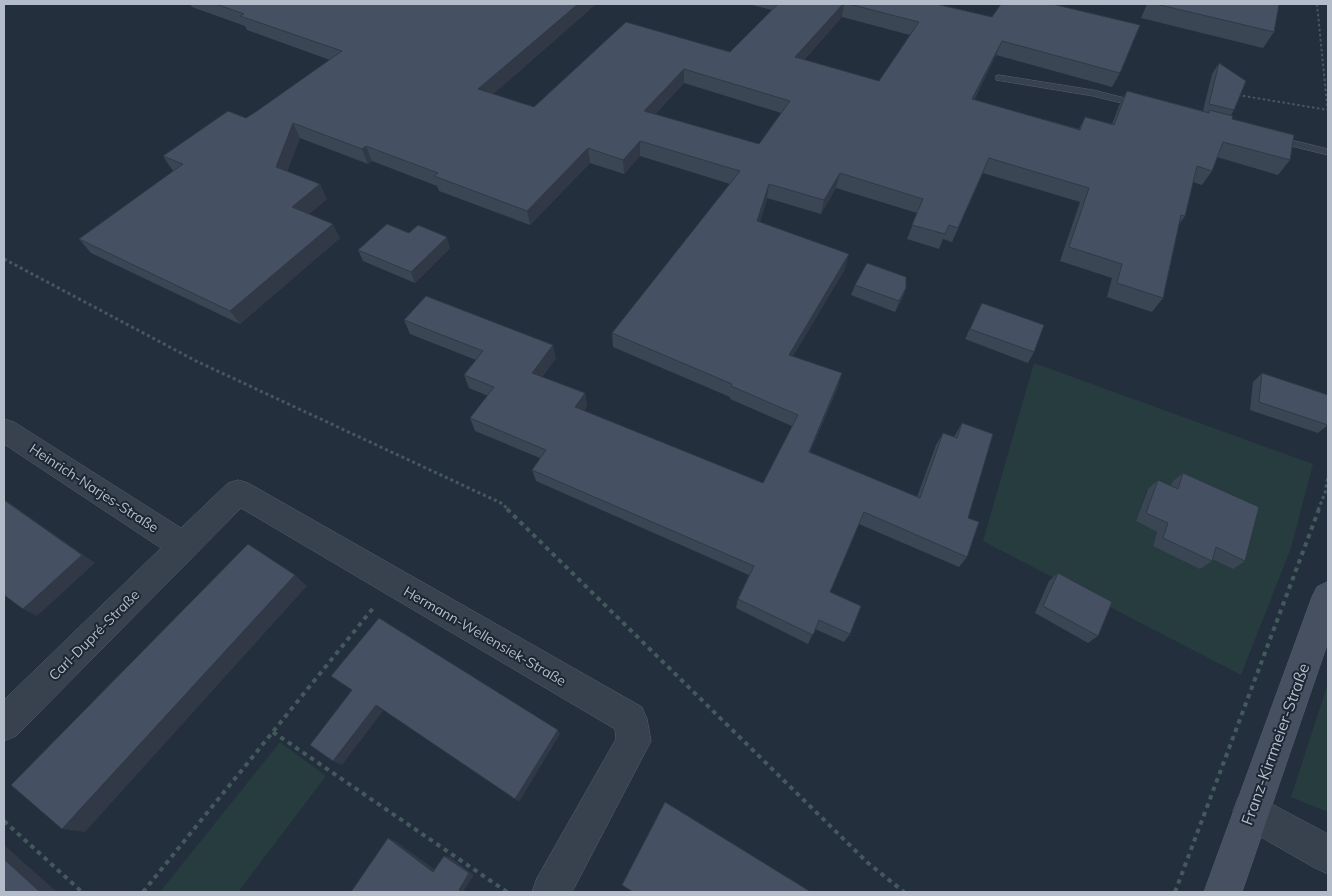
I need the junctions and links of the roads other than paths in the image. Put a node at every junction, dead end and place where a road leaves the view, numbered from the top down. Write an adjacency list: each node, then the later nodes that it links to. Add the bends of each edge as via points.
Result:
1 (999, 78): 2 (lane, via 1093,93)
2 (1151, 108)
3 (1267, 136): 4 (lane)
4 (1328, 152)
5 (4, 430): 6 (street, Heinrich-Narjes-Straße)
6 (183, 546): 8 (street, Carl-Dupré-Straße); 11 (street, Hermann-Wellensiek-Straße, via 238,492 630,719 634,741)
7 (1328, 597): 9 (street, Franz-Kirrmeier-Straße)
8 (4, 724)
9 (1251, 811): 10 (street); 12 (street, Franz-Kirrmeier-Straße)
10 (1328, 855)
11 (551, 892)
12 (1223, 892)

